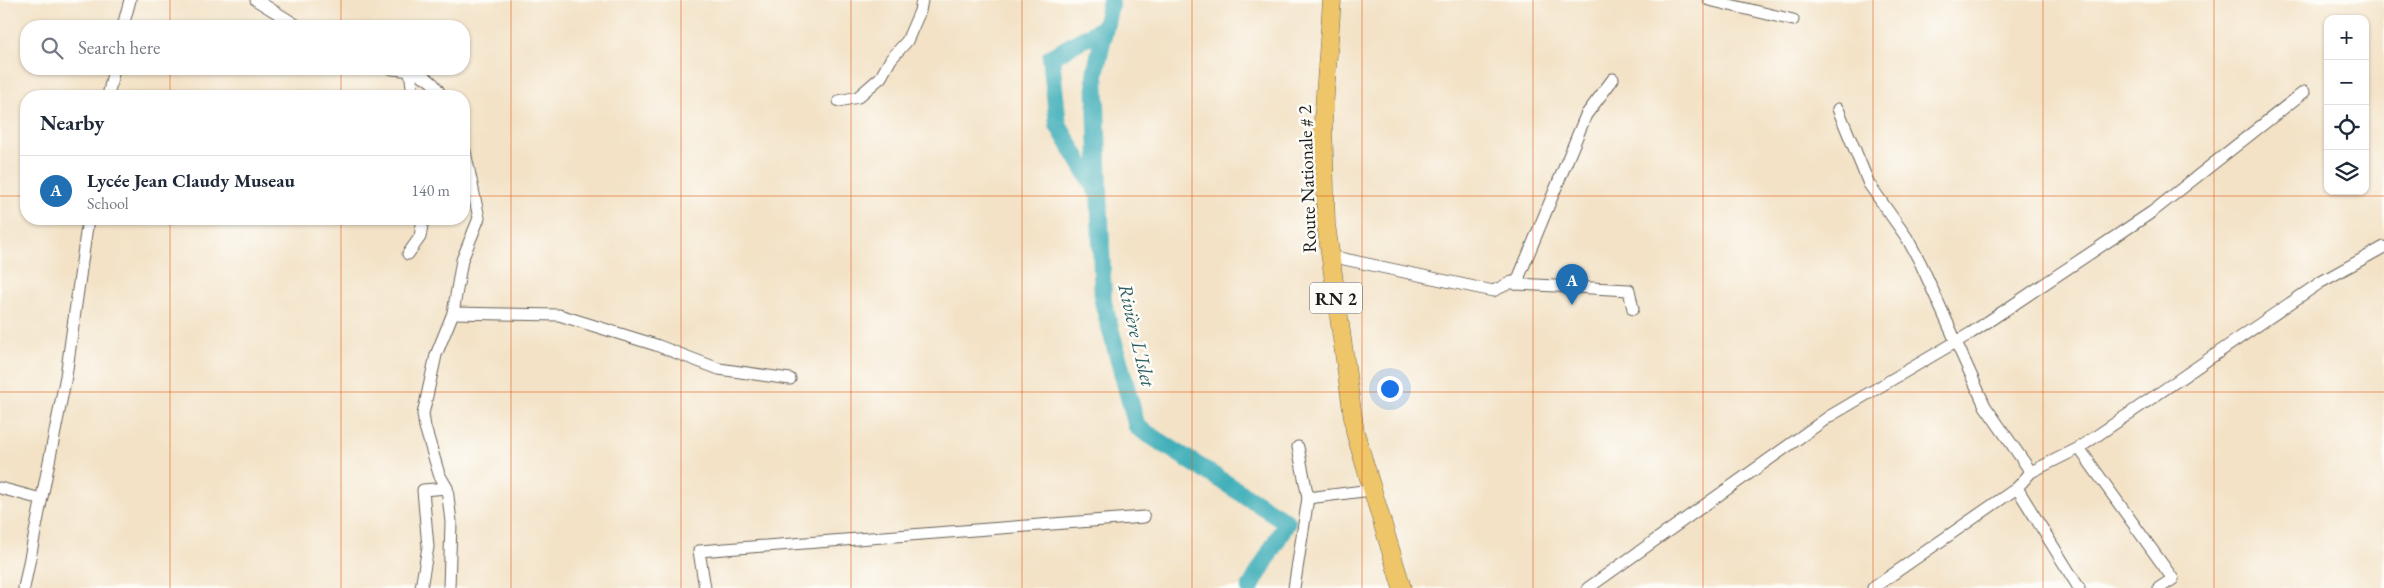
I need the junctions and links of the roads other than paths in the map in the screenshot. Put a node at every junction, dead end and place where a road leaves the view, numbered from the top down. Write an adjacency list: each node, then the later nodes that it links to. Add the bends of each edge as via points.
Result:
1 (130, 0): 6 (street)
2 (256, 0): 7 (street)
3 (922, 0): 17 (street, via 907,42 891,59 881,77 858,97)
4 (1332, 0): 24 (main road, Route Nationale # 2 / RN 2, via 1324,122 1326,224)
5 (1709, 0): 8 (street)
6 (125, 20)
7 (288, 20)
8 (1793, 20)
9 (113, 75): 13 (street)
10 (411, 75): 14 (street)
11 (423, 75): 15 (street)
12 (1613, 80): 25 (street, via 1586,115)
13 (109, 90)
14 (412, 90)
15 (436, 90)
16 (2304, 92): 28 (street, via 2152,212)
17 (838, 101)
18 (1838, 109): 28 (street, via 1869,184 1907,238)
19 (470, 175): 27 (street, via 479,218 462,260)
20 (87, 225): 37 (street, via 66,376)
21 (422, 225): 23 (street, via 420,237)
22 (2384, 247): 31 (street, via 2321,282)
23 (408, 254)
24 (1330, 256): 25 (street, via 1493,291 1512,282); 36 (main road, Route Nationale # 2 / RN 2, via 1355,432)
25 (1516, 284): 26 (street, via 1629,290)
26 (1633, 309)
27 (453, 313): 29 (street, via 559,314 719,369); 34 (street, via 436,355 424,414 439,474)
28 (1956, 342): 32 (street, via 1985,406); 46 (street, via 1830,416)
29 (790, 379)
30 (1298, 447): 38 (street)
31 (2080, 448): 32 (street); 49 (street, via 2173,580)
32 (2031, 472): 35 (street)
33 (0, 488): 37 (street)
34 (447, 488): 41 (street, via 423,490 428,547); 42 (street, via 451,522)
35 (2017, 488): 47 (street); 48 (street)
36 (1371, 490): 38 (street); 45 (main road, Route Nationale # 2 / RN 2)
37 (41, 498): 40 (street)
38 (1308, 498): 44 (street)
39 (1144, 517): 43 (street, via 698,551)
40 (24, 588)
41 (420, 588)
42 (450, 588)
43 (705, 588)
44 (1294, 588)
45 (1402, 588)
46 (1588, 588)
47 (1873, 588)
48 (2079, 588)
49 (2159, 588)

